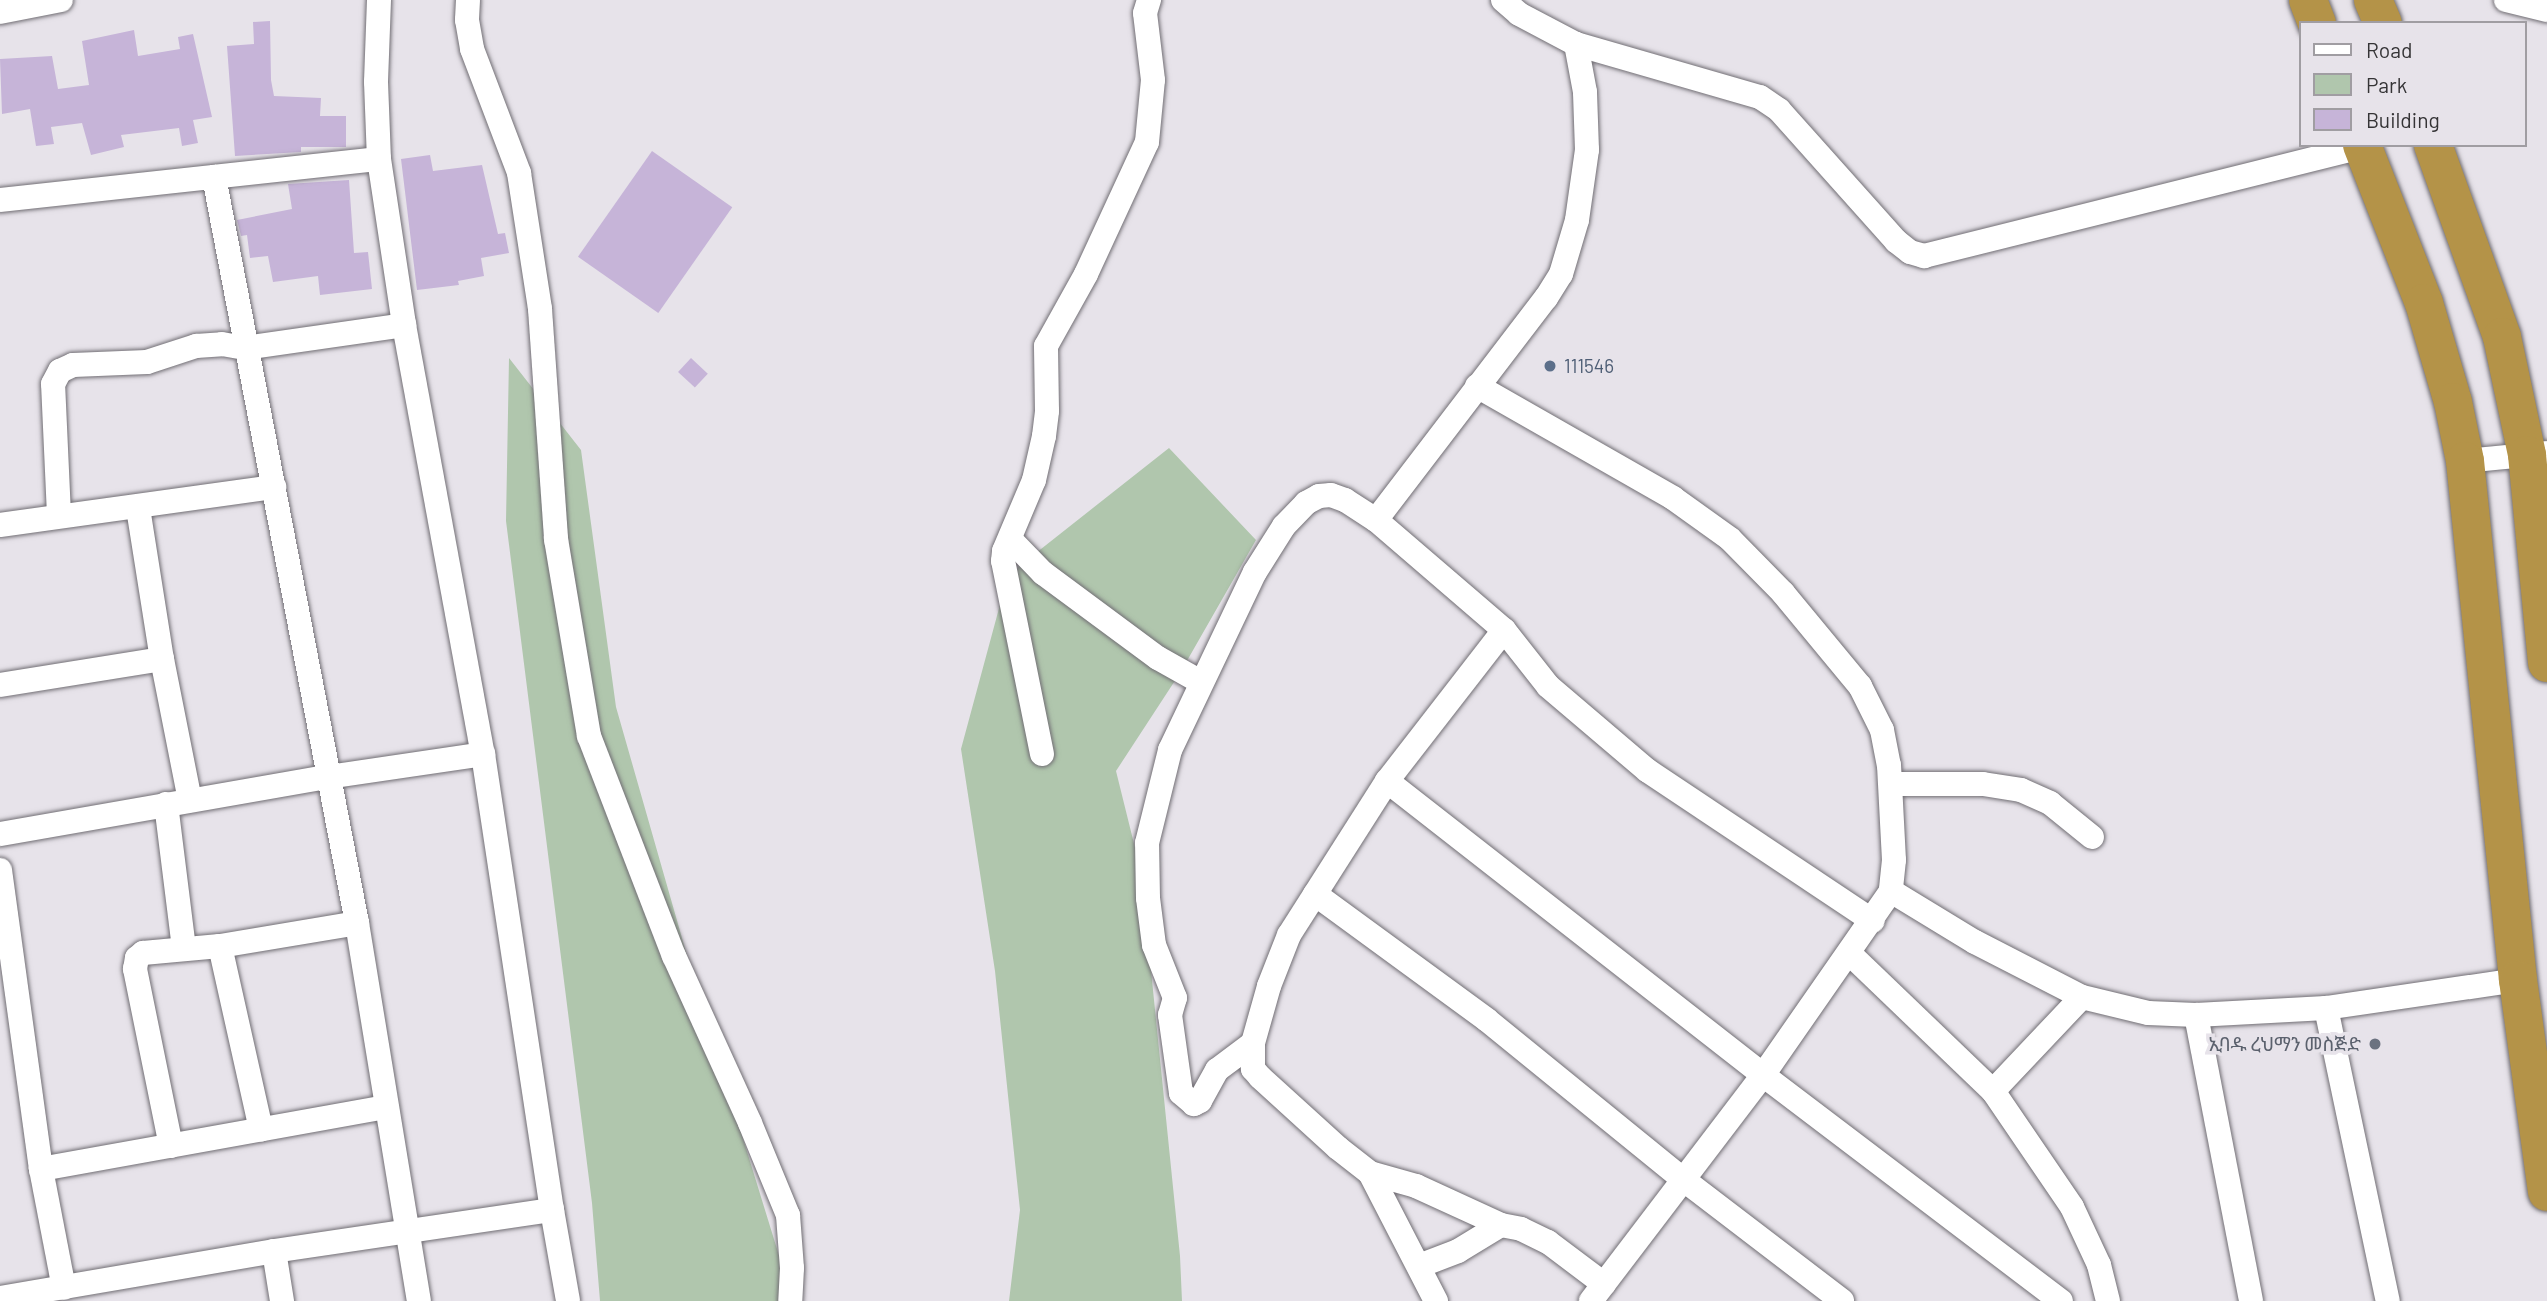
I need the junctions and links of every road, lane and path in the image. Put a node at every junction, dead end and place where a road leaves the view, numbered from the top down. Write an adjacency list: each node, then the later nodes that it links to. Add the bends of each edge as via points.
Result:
1 (61, 0): 10 (street)
2 (379, 0): 17 (street)
3 (468, 0): 77 (street, via 472,49 519,173 540,309 556,539 589,736 674,956 788,1215)
4 (1149, 0): 30 (street, via 1145,13 1153,80 1147,142 1080,286 1046,346 1044,436 1034,480)
5 (1503, 0): 13 (street, via 1519,14)
6 (2308, 0): 11 (highway)
7 (2373, 0): 12 (highway)
8 (2506, 0): 9 (street)
9 (2547, 10)
10 (0, 12)
11 (2315, 21)
12 (2382, 21)
13 (1576, 44): 14 (street, via 1760,97 1779,110 1896,241 1924,256); 22 (street, via 1585,92 1587,150 1577,220 1561,274)
14 (2358, 147)
15 (2362, 147): 24 (highway, via 2424,303 2454,402)
16 (2434, 147): 23 (highway, via 2502,337)
17 (379, 159): 18 (street); 20 (street)
18 (214, 177): 19 (street); 21 (street)
19 (0, 200)
20 (404, 325): 21 (street); 36 (street)
21 (245, 348): 25 (street); 27 (street, via 196,346 147,362 73,365 60,371 53,384)
22 (1476, 386): 28 (street); 40 (street, via 1673,498 1730,539 1783,593 1860,686 1882,730)
23 (2537, 454): 24 (street); 33 (highway)
24 (2466, 461): 52 (highway)
25 (274, 487): 26 (street); 38 (street)
26 (138, 508): 27 (street); 32 (street)
27 (59, 515): 29 (street)
28 (1376, 520): 31 (street); 34 (street, via 1331,495 1306,503 1284,526 1255,572)
29 (0, 525)
30 (1011, 540): 34 (street, via 1043,573 1158,658); 37 (street, via 1003,561)
31 (1504, 630): 39 (street); 47 (street, via 1548,686 1648,771)
32 (162, 659): 35 (street); 41 (street)
33 (2547, 663)
34 (1201, 682): 56 (street, via 1170,750 1147,843 1154,945 1175,998 1171,1015 1181,1093 1194,1104 1200,1101 1217,1070)
35 (0, 685)
36 (483, 754): 38 (street); 66 (street)
37 (1042, 754)
38 (328, 777): 41 (street); 48 (street)
39 (1387, 781): 46 (street); 57 (street)
40 (1891, 784): 43 (street, via 1983,784 2021,790 2050,803); 45 (street)
41 (178, 802): 42 (street); 50 (street)
42 (0, 834)
43 (2092, 837)
44 (0, 870): 62 (street)
45 (1891, 891): 47 (street); 53 (street, via 1975,942)
46 (1315, 894): 56 (street, via 1289,935); 64 (street, via 1487,1020)
47 (1873, 921): 51 (street)
48 (357, 923): 49 (street); 59 (street)
49 (220, 946): 50 (street); 60 (street)
50 (184, 949): 61 (street, via 143,954 135,964)
51 (1850, 954): 57 (street); 58 (street)
52 (2518, 979): 54 (street); 65 (highway)
53 (2082, 997): 55 (street, via 2148,1013); 58 (street)
54 (2326, 1007): 55 (street); 83 (street)
55 (2196, 1015): 82 (street)
56 (1253, 1043): 63 (street, via 1253,1069 1260,1077)
57 (1763, 1075): 64 (street); 80 (street)
58 (1993, 1091): 81 (street, via 2072,1207 2099,1265)
59 (386, 1107): 60 (street); 68 (street)
60 (261, 1129): 61 (street)
61 (171, 1146): 62 (street)
62 (41, 1169): 71 (street)
63 (1370, 1172): 67 (street, via 1416,1186); 70 (street)
64 (1684, 1180): 72 (street); 79 (street)
65 (2547, 1192)
66 (552, 1210): 68 (street); 76 (street)
67 (1502, 1225): 70 (street, via 1458,1251); 72 (street, via 1548,1242)
68 (406, 1232): 69 (street); 75 (street)
69 (274, 1251): 71 (street); 74 (street)
70 (1419, 1266): 78 (street)
71 (64, 1288): 73 (street)
72 (1598, 1293)
73 (0, 1298)
74 (282, 1301)
75 (419, 1301)
76 (569, 1301)
77 (790, 1301)
78 (1436, 1301)
79 (1843, 1301)
80 (2061, 1301)
81 (2108, 1301)
82 (2251, 1301)
83 (2388, 1301)

